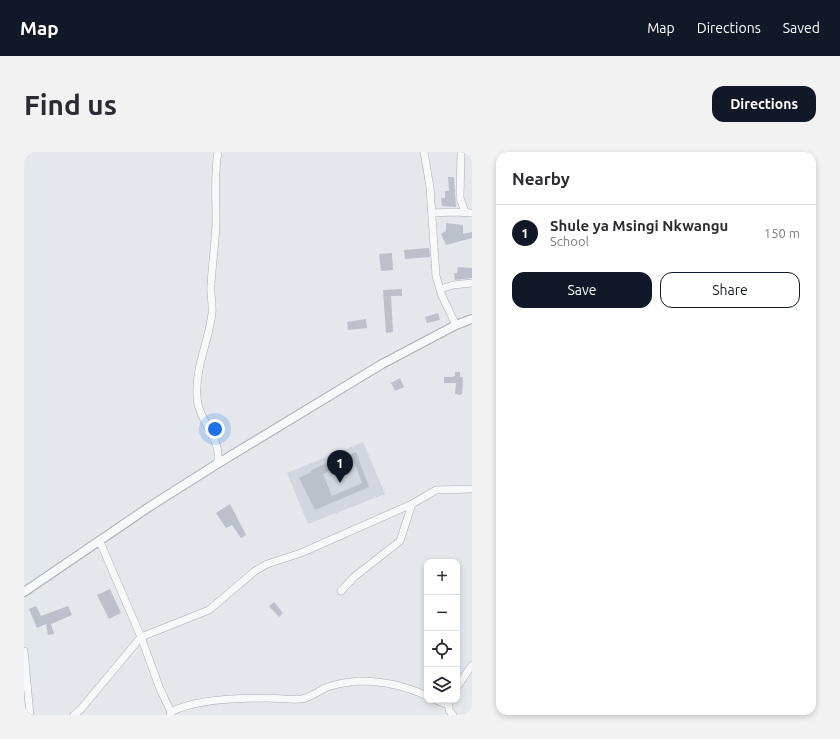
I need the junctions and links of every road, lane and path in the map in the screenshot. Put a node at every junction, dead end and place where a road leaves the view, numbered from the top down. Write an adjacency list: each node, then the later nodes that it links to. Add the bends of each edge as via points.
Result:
1 (218, 152): 11 (street, via 215,185 216,246 211,284 212,315 196,391 198,406 217,448)
2 (424, 152): 3 (street); 6 (street)
3 (429, 152)
4 (461, 152): 5 (street, via 460,198)
5 (468, 213): 6 (street)
6 (432, 214): 8 (street, via 435,266)
7 (472, 283): 8 (street)
8 (440, 289): 10 (street)
9 (472, 319): 10 (street)
10 (456, 325): 11 (street, via 382,364)
11 (217, 464): 14 (street)
12 (472, 489): 13 (street, via 436,490)
13 (412, 504): 15 (street, via 400,542 364,569); 17 (street, via 301,553 267,564 209,610)
14 (100, 542): 16 (street); 17 (street)
15 (341, 591)
16 (24, 592)
17 (141, 637): 23 (street); 25 (street)
18 (24, 651): 24 (street)
19 (472, 665): 20 (street)
20 (460, 683)
21 (424, 695): 23 (street, via 408,687 360,681 345,682 301,699 265,698 208,702 181,706)
22 (448, 703): 26 (street)
23 (170, 713)
24 (30, 715)
25 (74, 715)
26 (453, 715)

